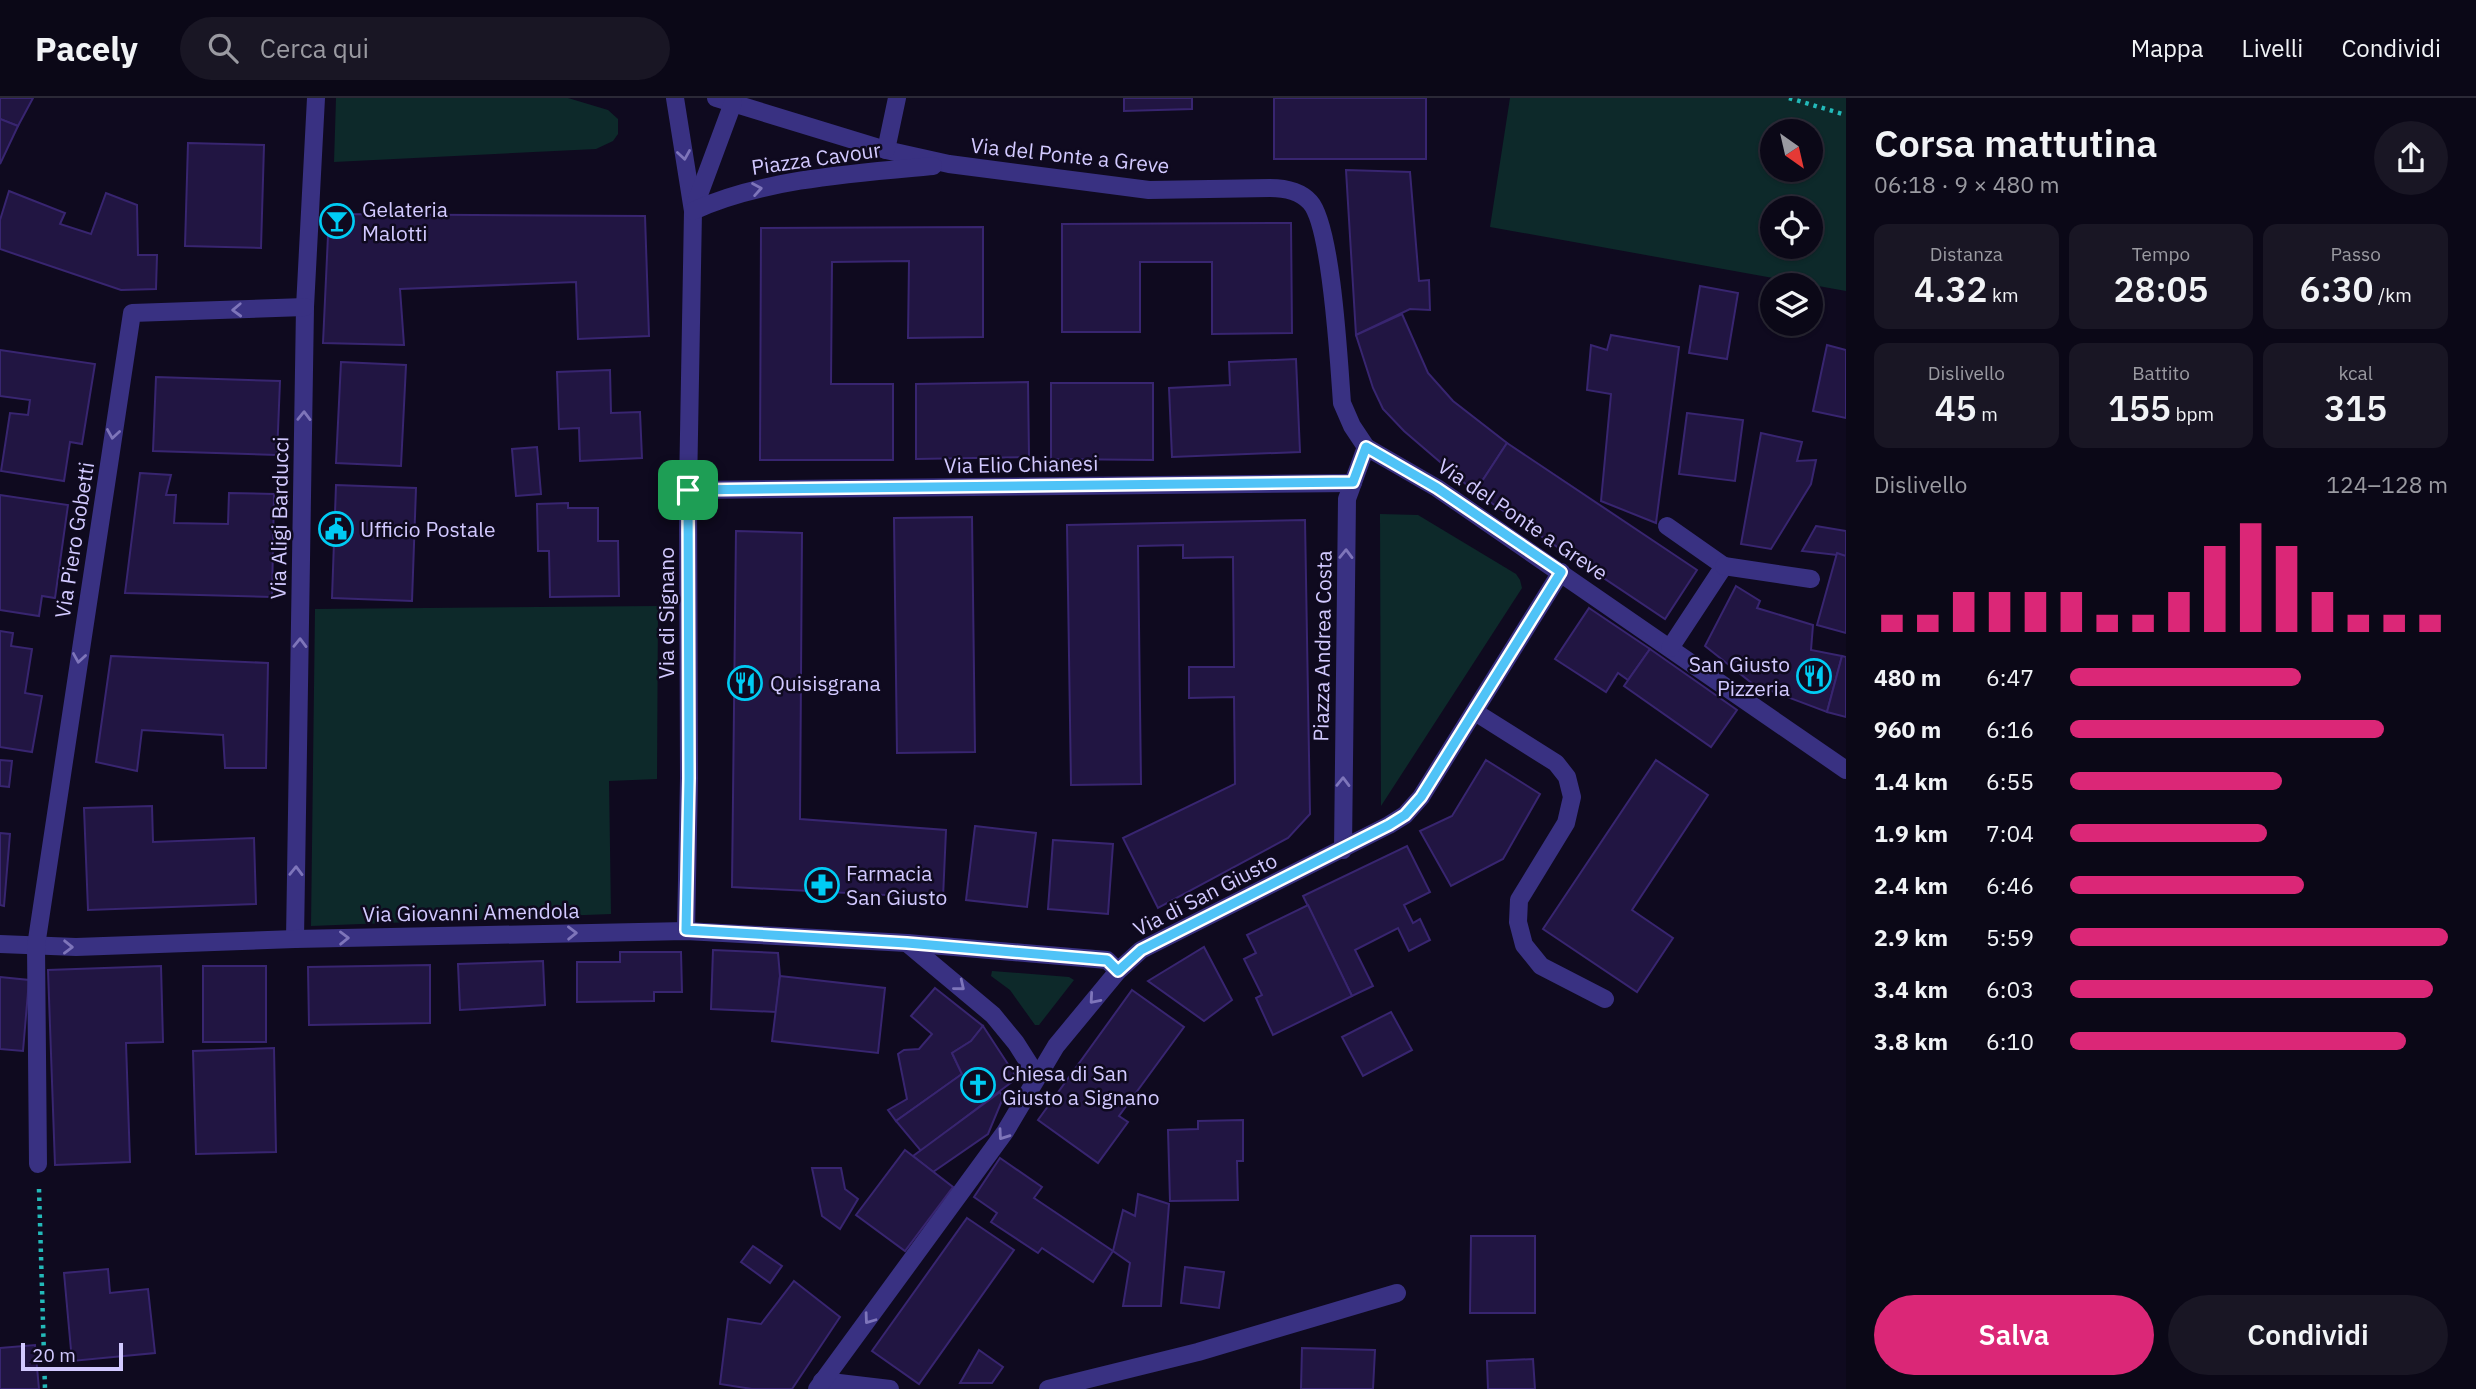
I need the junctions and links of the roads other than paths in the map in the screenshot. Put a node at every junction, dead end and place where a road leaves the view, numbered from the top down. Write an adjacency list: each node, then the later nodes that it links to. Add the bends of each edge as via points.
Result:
1 (316, 98): 8 (street, Via Aligi Barducci)
2 (675, 98): 7 (street, one-way to 7)
3 (897, 98): 5 (street)
4 (724, 101): 5 (street, Via del Ponte a Greve); 7 (street)
5 (886, 150): 6 (street, Via del Ponte a Greve)
6 (949, 164): 7 (street, Piazza Cavour, one-way to 6, via 748,190); 9 (street, Via del Ponte a Greve, via 1149,190 1284,188 1304,198 1319,220 1326,247 1342,403)
7 (693, 211): 11 (street, Via di Signano)
8 (306, 307): 21 (street, Via Aligi Barducci, one-way to 8); 24 (street, Via Piero Gobetti, one-way to 24, via 131,313)
9 (1366, 447): 10 (street, Piazza Andrea Costa); 14 (street, Via del Ponte a Greve, via 1437,488)
10 (1353, 482): 11 (street, Via Elio Chianesi); 19 (street, Piazza Andrea Costa, one-way to 10, via 1347,499)
11 (688, 490): 20 (street, Via di Signano)
12 (1667, 526): 13 (street)
13 (1724, 566): 15 (street); 16 (street)
14 (1561, 572): 16 (street, Via del Ponte a Greve); 17 (street, Via di San Giusto)
15 (1811, 579)
16 (1670, 648): 18 (street, Via del Ponte a Greve)
17 (1475, 712): 19 (street, Via di San Giusto, via 1405,815); 26 (street, via 1556,763 1567,776 1572,797 1566,823 1519,900 1518,922 1524,945 1541,966)
18 (1846, 770)
19 (1343, 850): 25 (street, Via di San Giusto, via 1141,950)
20 (686, 930): 21 (street, Via Giovanni Amendola, one-way to 20); 22 (street, Via Giovanni Amendola)
21 (295, 939): 24 (street, Via Giovanni Amendola, one-way to 21)
22 (907, 943): 25 (street, Via Giovanni Amendola, via 1107,960); 27 (street, one-way to 27, via 993,1015)
23 (0, 944): 24 (street, Via Giovanni Amendola)
24 (36, 946): 28 (street)
25 (1118, 971): 27 (street, Via di San Giusto, one-way to 27)
26 (1605, 999)
27 (1037, 1076): 30 (street, Via di San Giusto, one-way to 30, via 1005,1132)
28 (38, 1164)
29 (1397, 1293): 32 (street, via 1198,1352)
30 (820, 1385): 31 (street)
31 (890, 1389)
32 (1048, 1389)

